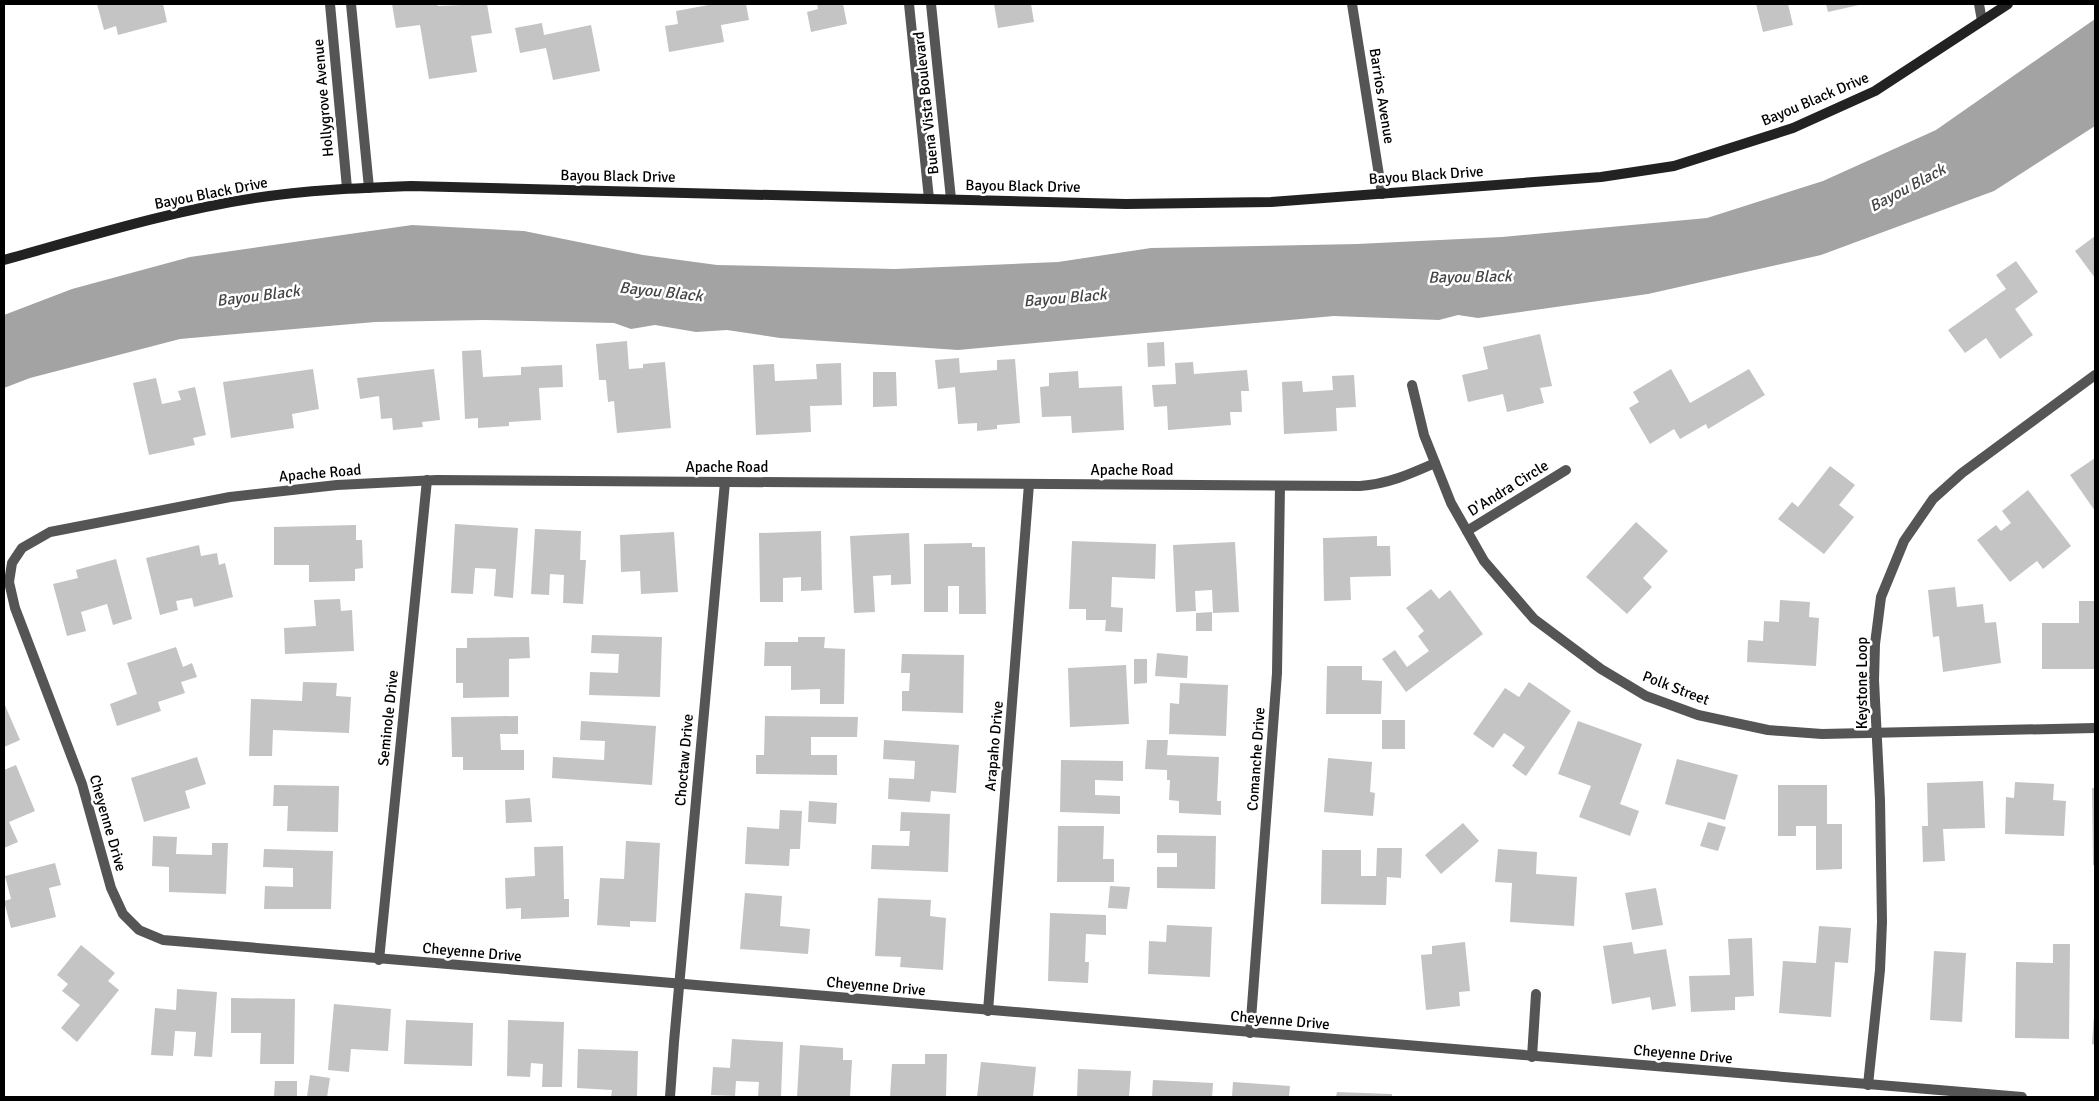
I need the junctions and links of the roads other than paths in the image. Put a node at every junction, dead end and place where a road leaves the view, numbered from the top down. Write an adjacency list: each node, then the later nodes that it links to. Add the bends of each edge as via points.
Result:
1 (330, 4): 9 (street, Hollygrove Avenue)
2 (351, 4): 10 (street)
3 (908, 4): 12 (street, Buena Vista Boulevard)
4 (931, 4): 13 (street, Buena Vista Boulevard)
5 (1352, 4): 11 (street, Barrios Avenue)
6 (1979, 4): 8 (street)
7 (2008, 4): 8 (main road, Bayou Black Drive)
8 (1982, 21): 11 (main road, Bayou Black Drive, via 1874,91 1793,128 1674,166 1601,177)
9 (347, 188): 10 (main road, Bayou Black Drive); 14 (main road, Bayou Black Drive, via 205,207)
10 (369, 188): 12 (main road, Bayou Black Drive, via 411,186)
11 (1382, 194): 13 (main road, Bayou Black Drive, via 1253,202 1126,204)
12 (928, 199): 13 (main road, Bayou Black Drive)
13 (951, 199)
14 (4, 260)
15 (2095, 374): 26 (street, Keystone Loop, via 1962,473 1933,500 1904,541 1881,597 1874,644)
16 (1412, 385): 17 (street, Polk Street, via 1424,435)
17 (1435, 463): 22 (street, Apache Road, via 1380,485); 23 (street, Polk Street, via 1451,503)
18 (1566, 470): 23 (street, D'Andra Circle)
19 (427, 480): 20 (street, Apache Road); 24 (street, Apache Road, via 337,485 230,497 50,532); 27 (street, Seminole Drive)
20 (725, 482): 21 (street, Apache Road); 28 (street, Choctaw Drive)
21 (1030, 484): 22 (street, Apache Road); 30 (street, Arapaho Drive)
22 (1280, 486): 31 (street, Comanche Drive, via 1277,673)
23 (1467, 531): 26 (street, Polk Street, via 1484,560 1534,619 1601,669 1646,696 1698,715 1768,730 1822,734)
24 (22, 548): 27 (street, Cheyenne Drive, via 12,563 9,582 15,608 82,784 111,888 123,914 139,930 163,940)
25 (2095, 728): 26 (street, Polk Street)
26 (1876, 732): 33 (street, Keystone Loop, via 1882,922)
27 (379, 960): 28 (street, Cheyenne Drive)
28 (679, 984): 30 (street, Cheyenne Drive); 34 (street, Choctaw Drive)
29 (1536, 994): 32 (street)
30 (988, 1010): 31 (street, Cheyenne Drive)
31 (1250, 1033): 32 (street, Cheyenne Drive)
32 (1532, 1057): 33 (street, Cheyenne Drive)
33 (1868, 1085): 35 (street, Cheyenne Drive)
34 (670, 1097)
35 (2022, 1097)

